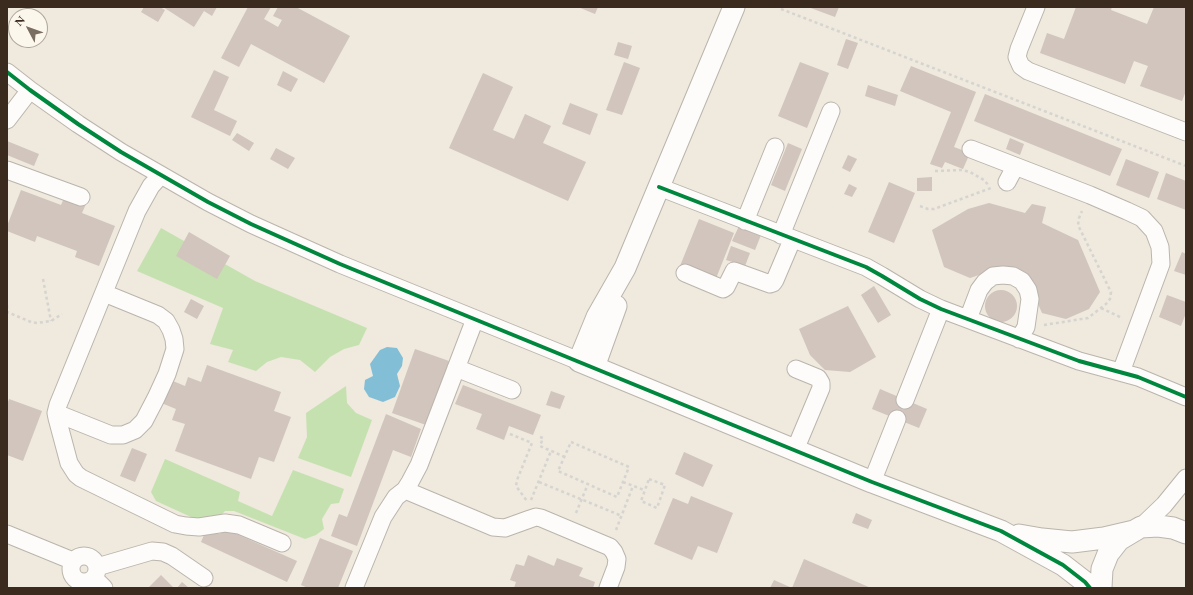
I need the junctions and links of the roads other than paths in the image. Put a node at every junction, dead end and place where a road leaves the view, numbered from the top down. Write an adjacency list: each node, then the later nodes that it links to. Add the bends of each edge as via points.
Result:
1 (734, 7): 14 (street)
2 (1036, 7): 7 (street, via 1019,49 1017,57 1021,66)
3 (7, 72): 4 (street)
4 (30, 90): 6 (street); 12 (street, via 103,140)
5 (831, 112): 17 (street)
6 (7, 120)
7 (1186, 132)
8 (775, 147): 16 (street)
9 (971, 149): 10 (street)
10 (1015, 167): 13 (street); 27 (street, via 1142,218 1154,231 1160,247 1161,264)
11 (7, 170): 15 (street)
12 (161, 175): 19 (street, via 137,211); 21 (street, via 208,202 295,245)
13 (1007, 182)
14 (659, 187): 16 (street); 24 (street, via 625,268 616,305)
15 (81, 197)
16 (745, 221): 17 (street)
17 (786, 237): 18 (street, via 774,283 770,284 734,271 723,289); 20 (street, via 866,268)
18 (685, 273)
19 (104, 293): 31 (street); 31 (street, via 158,315 166,321 174,339 167,374 144,422 123,435 111,435)
20 (941, 309): 22 (street); 30 (street)
21 (475, 319): 24 (street); 25 (street)
22 (968, 320): 23 (street); 23 (street, via 979,290 985,282 993,276 1013,276 1022,281 1030,299)
23 (1022, 333): 27 (street, via 1079,361)
24 (587, 364): 33 (street)
25 (456, 368): 28 (street); 36 (street, via 419,465)
26 (796, 369): 33 (street, via 818,378 821,388)
27 (1121, 372): 29 (street)
28 (512, 390)
29 (1186, 397)
30 (905, 400)
31 (56, 413): 41 (street, via 69,463 81,478 175,524 239,525)
32 (897, 419): 35 (street)
33 (795, 450): 35 (street)
34 (1186, 478): 37 (street, via 1164,505)
35 (872, 482): 38 (street)
36 (405, 490): 44 (street, via 383,517); 45 (street, via 499,528 510,527 536,517 610,547 617,559)
37 (1138, 529): 38 (street, via 1104,538 1072,542); 40 (street, via 1158,526 1173,528); 47 (street, via 1119,540 1108,554 1102,569)
38 (1001, 531): 46 (street, via 1063,565)
39 (7, 534): 42 (street, via 73,561 82,556 92,558 96,562)
40 (1186, 534)
41 (282, 543)
42 (98, 578): 43 (street, via 152,551 172,556)
43 (204, 578)
44 (354, 588)
45 (608, 588)
46 (1090, 588)
47 (1101, 588)

